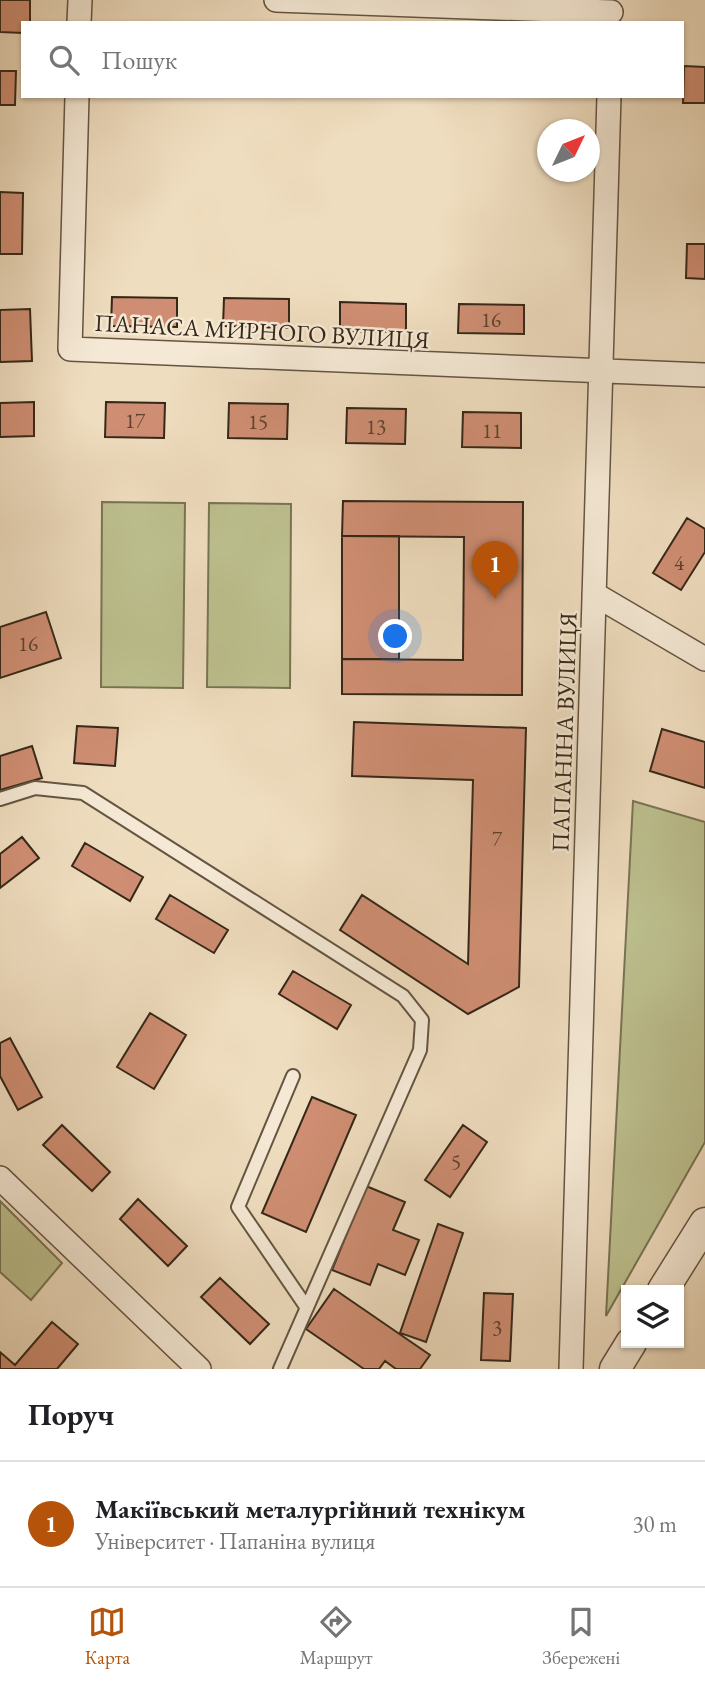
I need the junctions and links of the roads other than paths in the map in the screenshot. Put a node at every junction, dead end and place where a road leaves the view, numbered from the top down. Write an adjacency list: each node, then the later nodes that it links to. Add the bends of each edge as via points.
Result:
1 (80, 0): 4 (street)
2 (276, 0): 3 (street)
3 (611, 12)
4 (79, 21)
5 (77, 98): 7 (street, ПАНАСА МИРНОГО ВУЛИЦЯ, via 70,349)
6 (608, 98): 7 (street, ПАПАНІНА ВУЛИЦЯ)
7 (601, 372): 8 (street, ПАНАСА МИРНОГО ВУЛИЦЯ); 9 (street, ПАПАНІНА ВУЛИЦЯ)
8 (705, 375)
9 (594, 594): 10 (street); 20 (street, ПАПАНІНА ВУЛИЦЯ)
10 (705, 659)
11 (0, 799): 16 (lane, via 35,788 83,793 403,996 422,1020 421,1050)
12 (293, 1076): 16 (lane, via 238,1208)
13 (0, 1178): 18 (street)
14 (705, 1223): 15 (street)
15 (666, 1285)
16 (307, 1308): 19 (lane)
17 (628, 1348): 21 (street)
18 (199, 1369)
19 (281, 1369)
20 (571, 1369)
21 (615, 1369)

